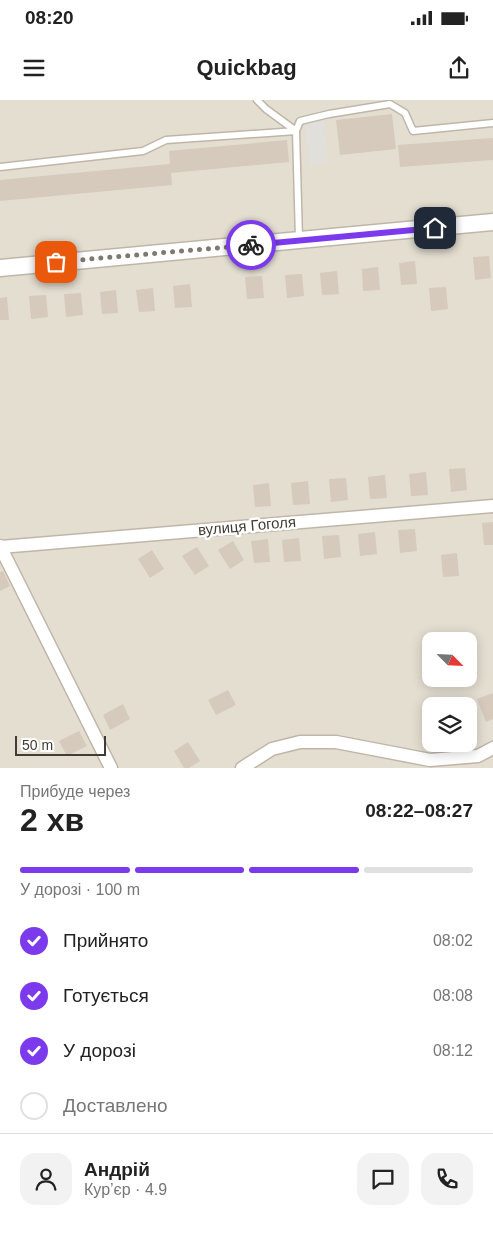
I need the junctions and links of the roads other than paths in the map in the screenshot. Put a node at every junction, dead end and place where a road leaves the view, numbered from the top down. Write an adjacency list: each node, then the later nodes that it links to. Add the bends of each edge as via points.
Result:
1 (257, 100): 3 (lane)
2 (493, 123): 3 (lane, via 413,131 405,113 390,104 300,121)
3 (296, 131): 4 (lane, via 166,140 143,151); 6 (lane)
4 (0, 167)
5 (493, 222): 6 (street)
6 (299, 240): 7 (street)
7 (0, 268)
8 (493, 506): 9 (street, вулиця Гоголя)
9 (0, 547): 11 (street)
10 (493, 748): 12 (street, via 478,756 430,760 336,742 300,742 272,749)
11 (111, 768)
12 (242, 768)

